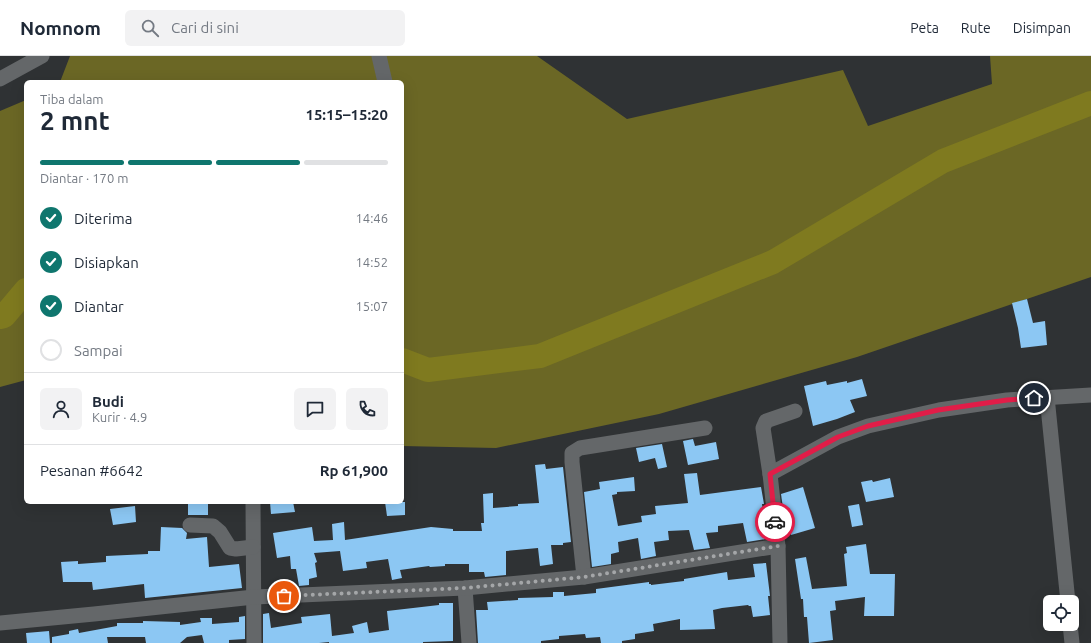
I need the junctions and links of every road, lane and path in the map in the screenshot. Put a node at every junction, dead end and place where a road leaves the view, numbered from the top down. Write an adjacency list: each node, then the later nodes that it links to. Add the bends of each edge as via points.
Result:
1 (42, 56): 3 (street)
2 (380, 56): 4 (street)
3 (0, 79)
4 (385, 80)
5 (1091, 395): 6 (street)
6 (1047, 397): 9 (street, via 938,410 868,426 838,437); 16 (street)
7 (795, 410): 9 (street, via 766,421 764,428)
8 (705, 428): 14 (street, via 580,448 572,454)
9 (770, 474): 12 (street)
10 (253, 504): 13 (street)
11 (190, 525): 13 (street, via 213,526 230,548)
12 (778, 546): 14 (street); 22 (street)
13 (253, 548): 17 (street)
14 (584, 577): 15 (street)
15 (465, 588): 17 (street); 21 (street)
16 (1067, 595)
17 (254, 597): 18 (street); 20 (street)
18 (0, 622)
19 (1071, 631): 23 (street)
20 (254, 643)
21 (469, 643)
22 (780, 643)
23 (1072, 643)

